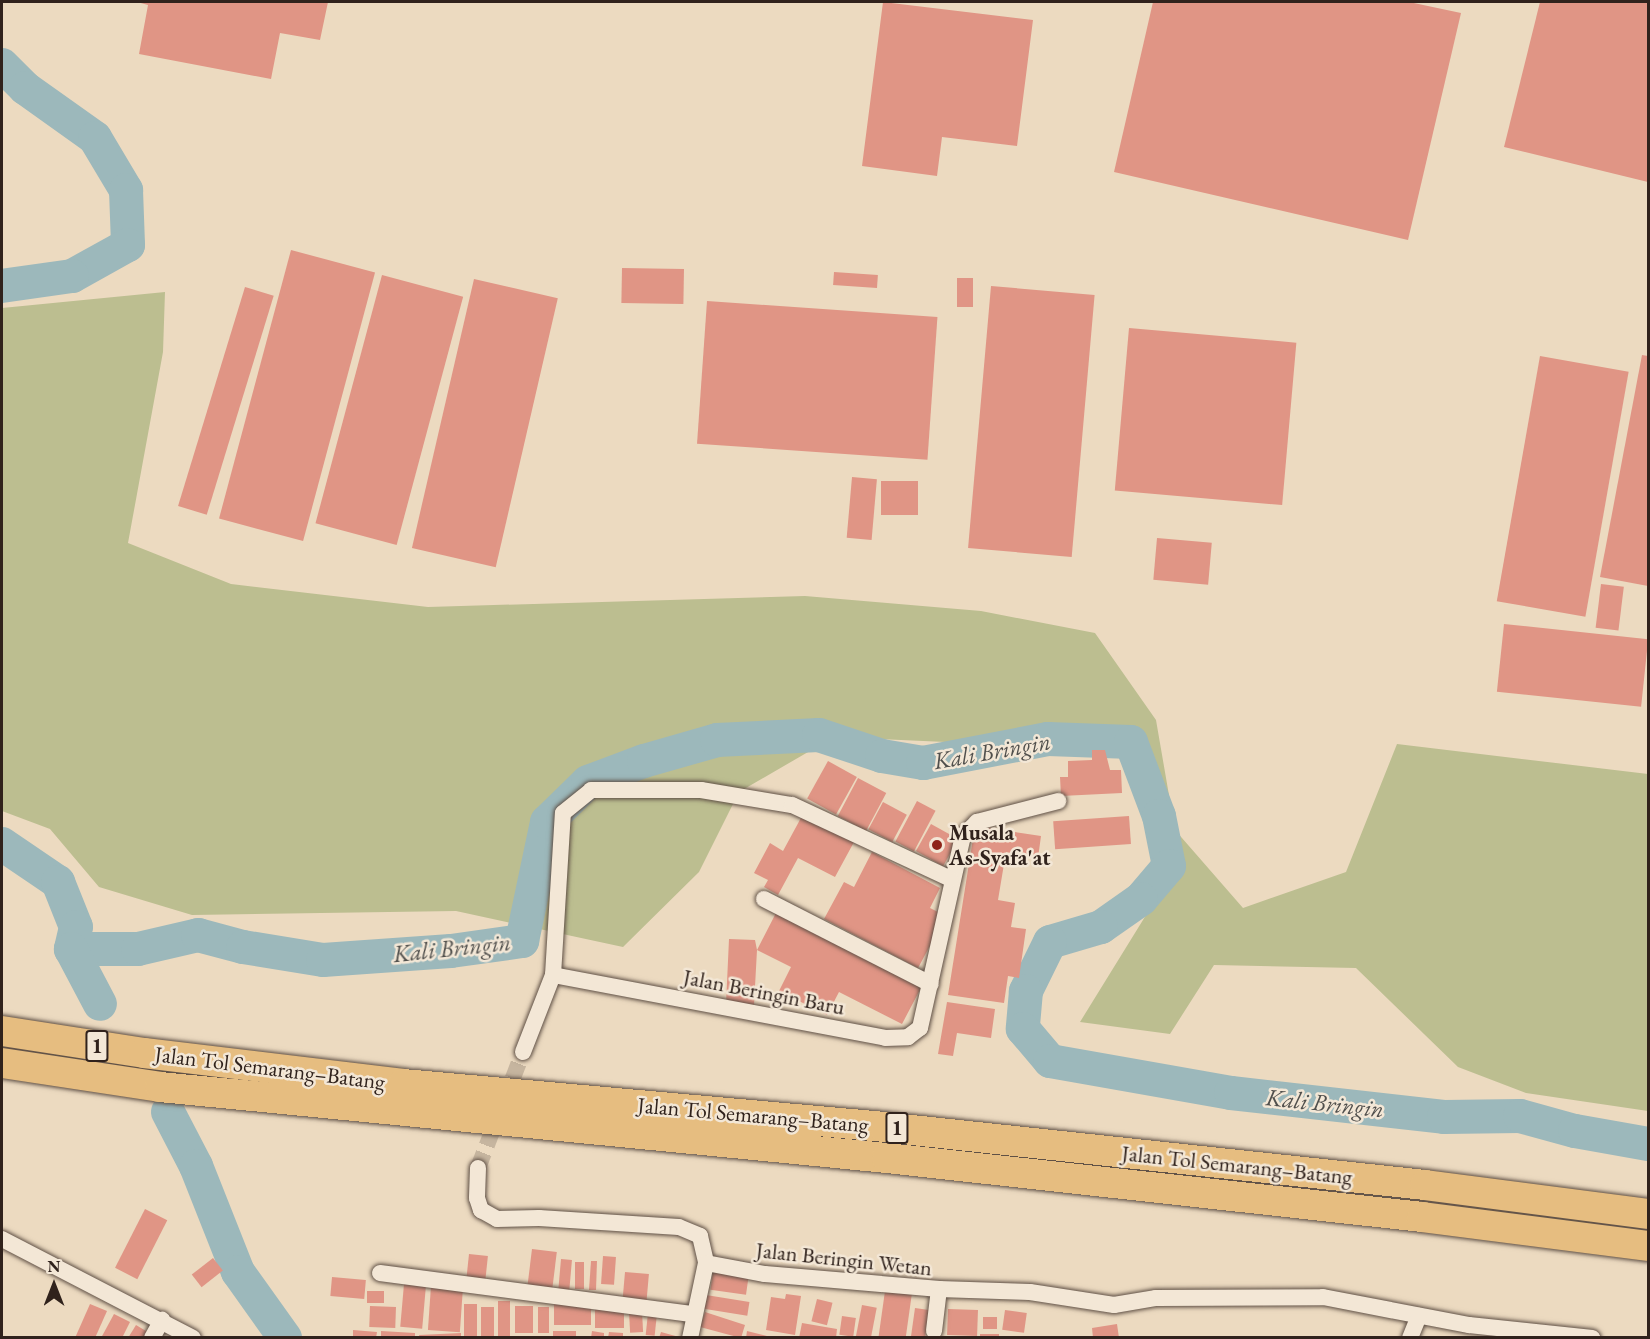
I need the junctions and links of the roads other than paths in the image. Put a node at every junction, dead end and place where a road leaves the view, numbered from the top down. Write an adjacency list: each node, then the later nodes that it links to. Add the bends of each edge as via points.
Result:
1 (1058, 801): 2 (street, Jalan Beringin Baru, via 977,822 963,836)
2 (951, 879): 4 (street, via 792,806 701,790 591,790 563,813); 5 (street, Jalan Beringin Baru)
3 (764, 899): 5 (street)
4 (553, 975): 5 (street, Jalan Beringin Baru, via 885,1038 908,1038 920,1028); 7 (street)
5 (931, 984)
6 (2, 1031): 10 (highway, Jalan Tol Semarang–Batang / 1, via 144,1053 403,1084 884,1127 1425,1185)
7 (523, 1052)
8 (2, 1064): 12 (highway, Jalan Tol Semarang–Batang / 1, via 160,1087 887,1158)
9 (478, 1168): 13 (street, via 477,1198 481,1210 497,1219 679,1227 700,1236)
10 (1648, 1214)
11 (2, 1239): 18 (street)
12 (1648, 1246)
13 (706, 1263): 15 (street, Jalan Beringin Wetan, via 765,1274); 16 (street)
14 (380, 1273): 16 (street)
15 (939, 1289): 17 (street, via 1030,1292 1114,1305 1156,1298 1323,1297); 19 (street, Jalan Beringin Wetan)
16 (693, 1314): 22 (street)
17 (1419, 1316): 23 (street); 24 (street)
18 (162, 1320): 20 (street); 21 (street)
19 (934, 1331)
20 (154, 1337)
21 (193, 1338)
22 (690, 1338)
23 (1410, 1338)
24 (1592, 1338)

